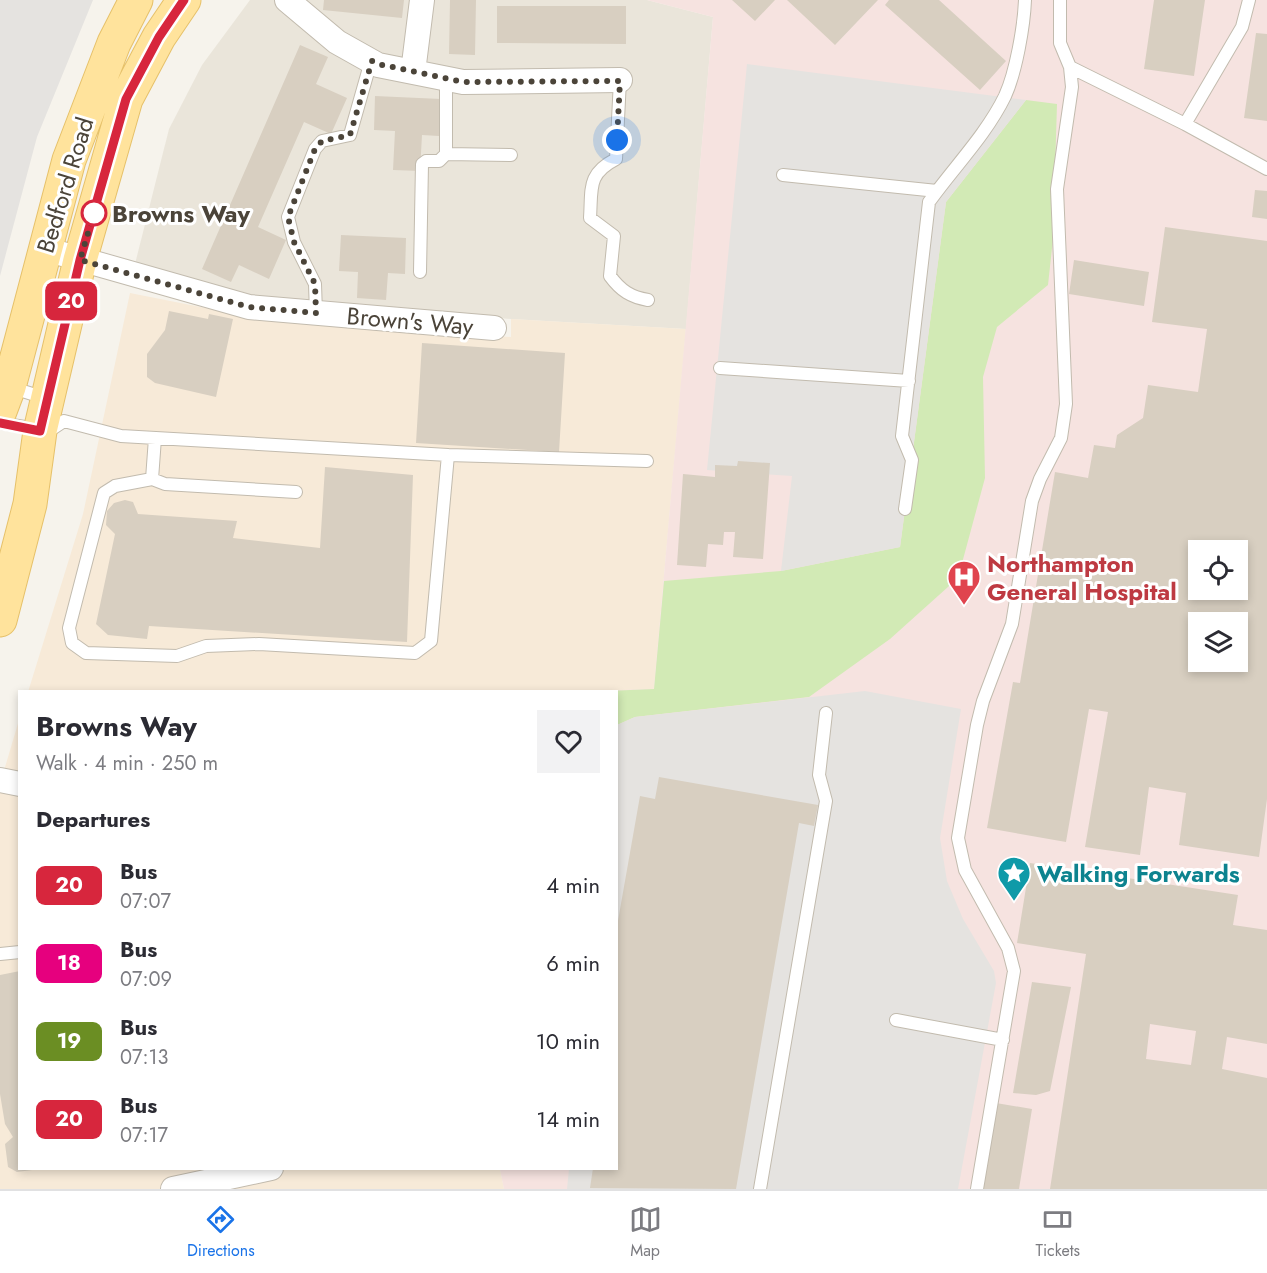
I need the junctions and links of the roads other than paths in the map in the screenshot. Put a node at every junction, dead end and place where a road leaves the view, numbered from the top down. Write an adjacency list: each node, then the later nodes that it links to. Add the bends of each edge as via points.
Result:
1 (136, 0): 19 (main road, Bedford Road, via 114,43 69,160)
2 (184, 0): 20 (main road, Bedford Road, via 126,99)
3 (287, 0): 8 (street, via 338,42)
4 (422, 0): 10 (street)
5 (1025, 0): 18 (lane, via 1024,27 1005,95 975,143)
6 (1060, 0): 9 (lane, via 1060,43)
7 (1249, 0): 13 (lane, via 1242,27)
8 (372, 61): 10 (street); 23 (lane, via 350,135 322,141 315,149 288,217 294,242 315,284)
9 (1070, 67): 13 (lane); 43 (lane, via 1072,87 1057,189 1064,422 1061,438 1032,501 1012,624 976,725 958,838 965,870 1013,960)
10 (413, 72): 11 (street)
11 (446, 79): 12 (street); 14 (lane)
12 (620, 81): 22 (lane, via 616,159 600,167 592,180 591,218 614,236 610,276 633,297)
13 (1185, 124): 16 (lane)
14 (446, 154): 15 (lane); 21 (lane, via 439,161 422,164)
15 (511, 155)
16 (1267, 169)
17 (783, 175): 18 (lane)
18 (937, 191): 26 (lane, via 929,202)
19 (45, 249): 20 (street, Brown's Way); 27 (main road, Bedford Road)
20 (80, 260): 23 (street, Brown's Way, via 249,307); 28 (main road, Bedford Road)
21 (420, 272)
22 (648, 300)
23 (316, 313): 24 (street, Brown's Way)
24 (494, 328)
25 (720, 368): 26 (lane)
26 (909, 381): 35 (lane, via 902,436 912,460)
27 (3, 394): 28 (lane)
28 (51, 417): 29 (lane); 30 (lane, via 121,436); 36 (main road, Bedford Road)
29 (0, 423)
30 (155, 438): 31 (lane); 33 (lane)
31 (448, 455): 32 (lane); 33 (lane, via 431,641 415,653 259,644 206,646 177,656 86,653 72,643 69,628 104,493 115,486)
32 (647, 461)
33 (152, 479): 34 (lane, via 165,484)
34 (296, 492)
35 (905, 509)
36 (0, 620)
37 (826, 713): 46 (lane, via 819,775 826,801)
38 (0, 780): 39 (street)
39 (18, 784)
40 (18, 952): 41 (lane)
41 (0, 954)
42 (896, 1020): 43 (lane)
43 (1003, 1040): 47 (lane)
44 (262, 1170): 45 (street)
45 (173, 1189)
46 (760, 1189)
47 (977, 1189)

